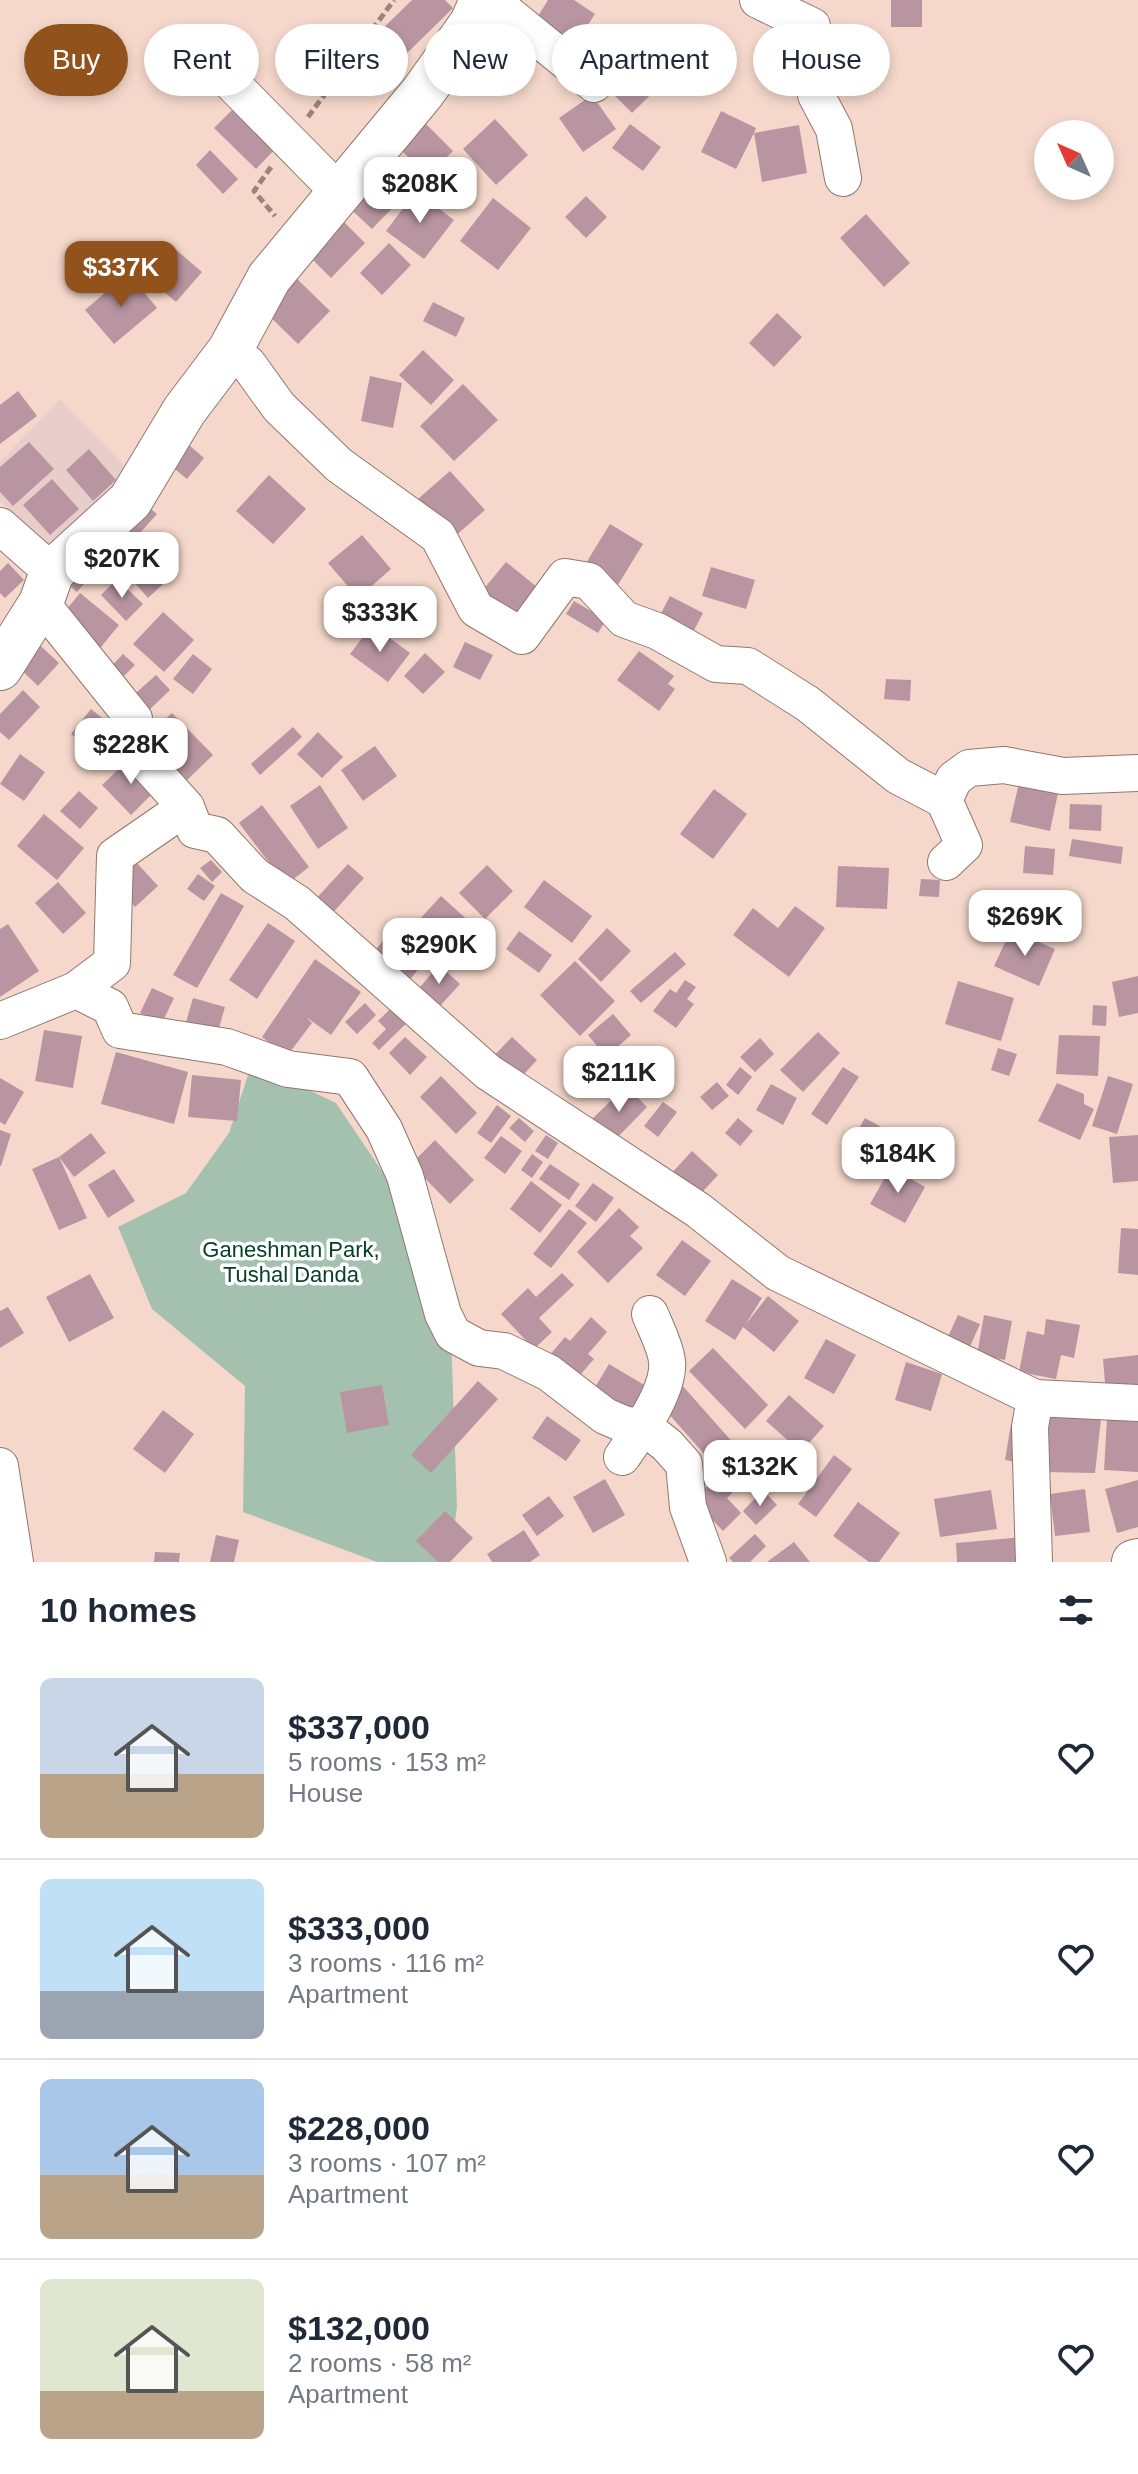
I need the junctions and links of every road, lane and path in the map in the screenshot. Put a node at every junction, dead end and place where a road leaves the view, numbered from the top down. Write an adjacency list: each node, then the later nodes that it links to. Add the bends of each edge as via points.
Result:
1 (482, 0): 7 (street, via 423,92)
2 (491, 0): 4 (street)
3 (758, 0): 6 (street, via 812,26 816,95 834,129)
4 (552, 50)
5 (244, 96): 7 (street)
6 (843, 178)
7 (340, 193): 8 (street, via 269,278)
8 (230, 350): 10 (street, via 184,411 130,501); 13 (street, via 339,465 438,536 476,609 522,636 565,577 589,581 624,619 716,664 748,666 808,704 898,776)
9 (0, 526): 10 (street)
10 (47, 588): 11 (street); 14 (street, via 134,719 130,745)
11 (0, 668)
12 (1138, 773): 13 (street, via 1063,776 1004,765 969,768 954,779)
13 (944, 800): 15 (street, via 964,845)
14 (186, 807): 16 (street, via 115,856 112,963); 19 (street, via 195,830 217,835 255,876 297,903 488,1072 698,1210 778,1273)
15 (946, 862)
16 (76, 990): 17 (street); 21 (street, via 110,1007 120,1030 227,1047 288,1069 350,1077 384,1129 405,1176 453,1334 549,1373 616,1422)
17 (0, 1021)
18 (650, 1314): 21 (street, via 667,1364)
19 (1035, 1398): 20 (street); 26 (street, via 1030,1427)
20 (1138, 1403)
21 (643, 1426): 22 (street); 25 (street, via 684,1464 688,1507)
22 (622, 1457)
23 (0, 1466): 24 (street)
24 (15, 1562)
25 (708, 1562)
26 (1034, 1562)

